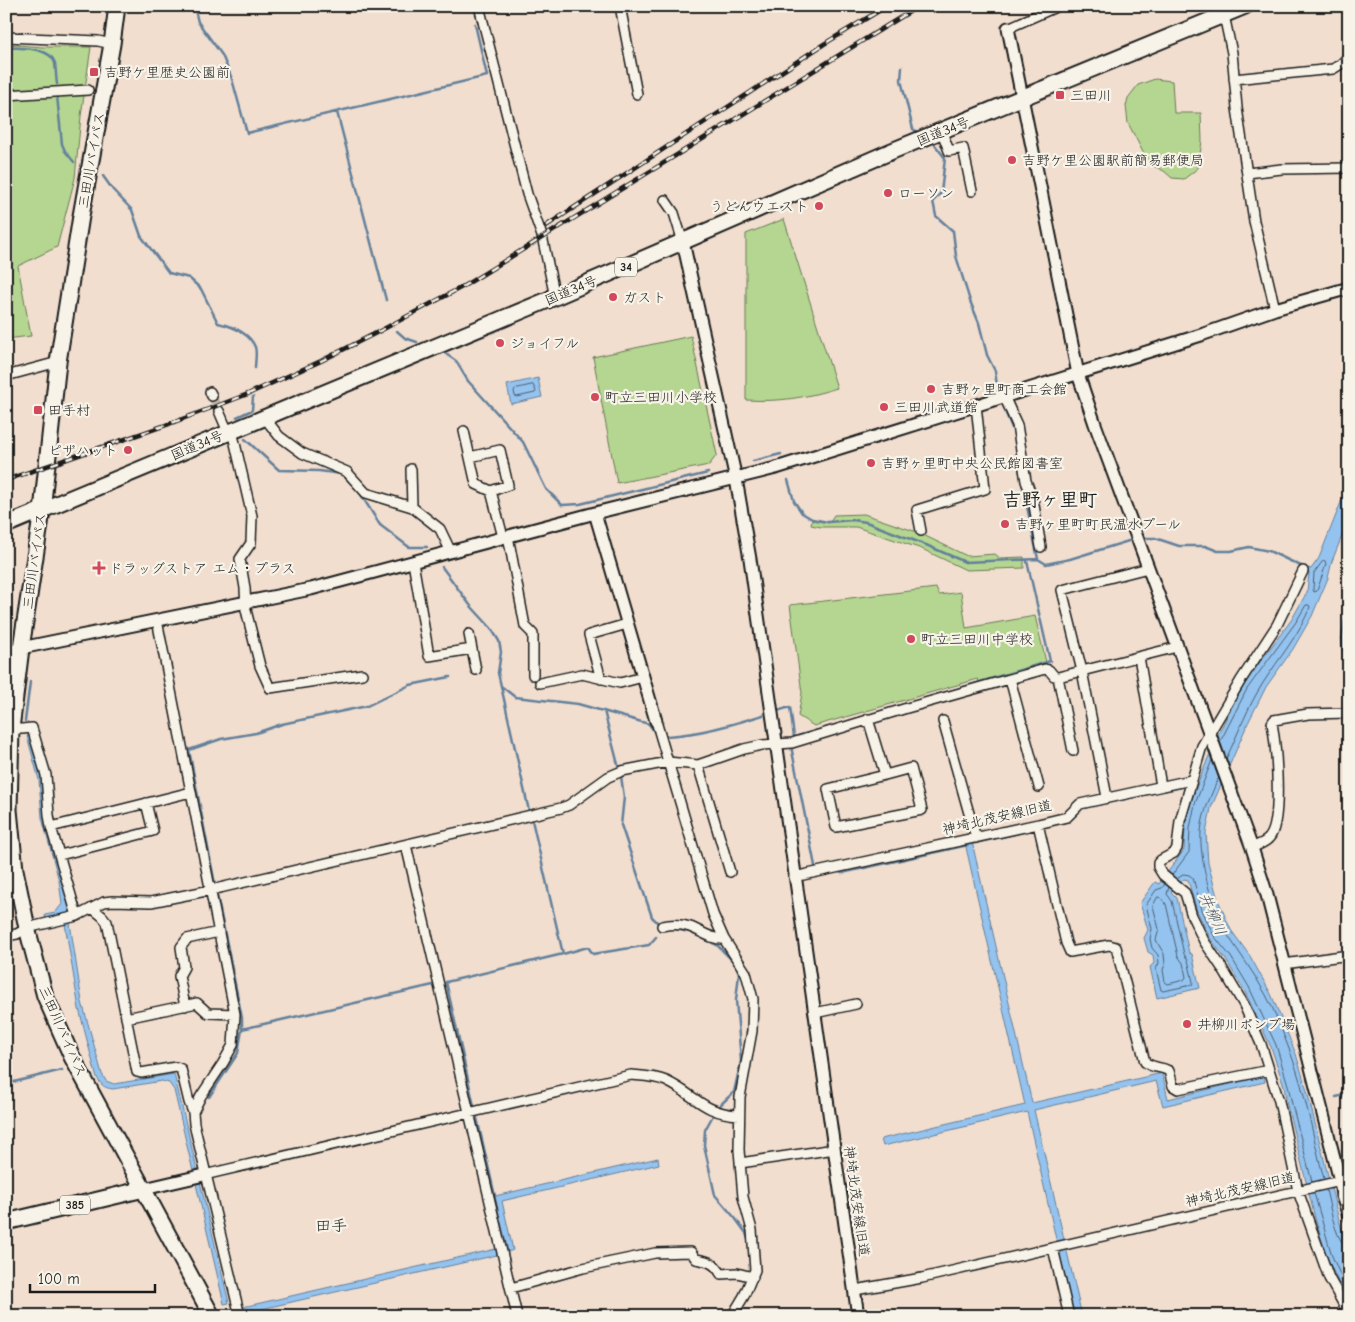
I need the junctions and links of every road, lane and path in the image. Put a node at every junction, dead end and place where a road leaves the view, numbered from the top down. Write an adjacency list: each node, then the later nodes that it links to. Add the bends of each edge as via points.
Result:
1 (117, 6): 9 (highway, 三田川バイパス)
2 (479, 6): 23 (street, via 527,194 542,236)
3 (1058, 6): 7 (street)
4 (1245, 6): 6 (highway, 国道34号 / 34)
5 (622, 7): 13 (street)
6 (1227, 11): 11 (street); 15 (highway, 国道34号 / 34)
7 (1008, 28): 15 (street)
8 (6, 37): 9 (street)
9 (112, 44): 25 (highway, 三田川バイパス)
10 (1349, 56): 11 (street, via 1333,69)
11 (1234, 79): 18 (street)
12 (88, 90): 14 (street)
13 (637, 94)
14 (6, 95)
15 (1022, 99): 16 (highway, 国道34号 / 34); 26 (street)
16 (942, 132): 19 (street, via 949,151 963,148); 21 (highway, 国道34号 / 34)
17 (1349, 168): 18 (street)
18 (1247, 173): 24 (street, via 1254,221)
19 (972, 191)
20 (665, 200): 21 (street, via 674,213)
21 (683, 242): 23 (highway, 国道34号 / 34); 36 (street)
22 (1349, 288): 24 (street)
23 (555, 297): 31 (highway, 国道34号 / 34)
24 (1275, 309): 26 (street)
25 (58, 362): 27 (street); 39 (highway, 三田川バイパス)
26 (1078, 374): 28 (street); 47 (street)
27 (6, 376)
28 (1004, 396): 29 (street); 44 (street, via 1017,425)
29 (976, 405): 36 (street); 42 (street, via 985,489 917,510)
30 (219, 410): 32 (street)
31 (264, 417): 32 (highway, 国道34号 / 34); 38 (street, via 287,442 302,453 347,472 366,493)
32 (230, 431): 39 (highway, 国道34号 / 34); 49 (street, via 252,516 251,542 240,559)
33 (464, 431): 34 (street)
34 (470, 457): 37 (street, via 476,484); 37 (street, via 500,450 508,485)
35 (411, 469): 38 (street)
36 (736, 479): 40 (street); 72 (street)
37 (491, 491): 43 (street)
38 (412, 507): 45 (street, via 440,530)
39 (42, 511): 41 (highway, 国道34号 / 34); 55 (highway, 三田川バイパス)
40 (595, 513): 43 (street); 51 (street)
41 (6, 525)
42 (921, 531)
43 (506, 537): 45 (street); 60 (street, via 525,626 532,634)
44 (1041, 547)
45 (451, 552): 46 (street)
46 (414, 562): 49 (street); 54 (street, via 429,656)
47 (1148, 568): 53 (street); 58 (street, via 1062,590)
48 (1303, 571): 71 (street, via 1277,625 1241,680)
49 (245, 603): 50 (street); 59 (street, via 260,666 270,688)
50 (158, 620): 55 (street); 80 (street)
51 (627, 624): 61 (street); 63 (street, via 589,635)
52 (469, 634): 54 (street)
53 (1177, 647): 56 (street); 71 (street)
54 (472, 649): 57 (street)
55 (14, 650): 70 (highway, 三田川バイパス)
56 (1139, 656): 58 (street); 78 (street)
57 (476, 670)
58 (1082, 671): 62 (street); 81 (street)
59 (362, 674)
60 (533, 675)
61 (643, 677): 63 (street, via 620,683); 68 (street)
62 (1058, 677): 64 (street, via 1045,669); 73 (street)
63 (601, 679): 65 (street, via 582,674)
64 (1010, 679): 67 (street); 79 (street)
65 (540, 683)
66 (1349, 713): 88 (street, via 1308,714 1274,720 1276,816 1268,840)
67 (868, 720): 72 (street); 76 (street)
68 (656, 721): 74 (street)
69 (943, 721): 86 (street)
70 (11, 729): 84 (street, via 32,728 46,775); 85 (highway, 三田川バイパス)
71 (1211, 738): 77 (street, via 1202,746); 88 (street)
72 (776, 745): 75 (street, via 762,745); 91 (street)
73 (1073, 750)
74 (668, 762): 75 (street); 87 (street, via 619,772 560,808); 99 (street, via 713,914)
75 (698, 765): 90 (street)
76 (885, 775): 76 (street, via 911,768 922,810 836,827 828,789)
77 (1191, 780): 78 (street, 神埼北茂安線旧道); 107 (street, via 1180,821 1177,848 1158,863 1159,871 1185,894 1204,941 1244,1005)
78 (1161, 786): 81 (street, 神埼北茂安線旧道)
79 (1039, 787)
80 (191, 792): 82 (street); 92 (street)
81 (1108, 797): 83 (street, 神埼北茂安線旧道, via 1080,804 1067,817)
82 (146, 803): 84 (street); 89 (street, via 153,831)
83 (1038, 824): 86 (street, 神埼北茂安線旧道); 107 (street, via 1070,952 1109,945 1116,947 1145,1062 1151,1067 1163,1067 1169,1071 1173,1086 1178,1089)
84 (51, 827): 89 (street)
85 (9, 829): 96 (highway, 三田川バイパス)
86 (976, 838): 91 (street, 神埼北茂安線旧道)
87 (406, 845): 92 (street); 109 (street)
88 (1252, 848): 101 (street)
89 (60, 855): 94 (street)
90 (730, 872)
91 (794, 877): 104 (street, 神埼北茂安線旧道)
92 (211, 890): 93 (street, via 151,902 112,900); 97 (street)
93 (92, 908): 94 (street); 106 (street, via 107,922)
94 (77, 916): 96 (street)
95 (662, 926): 99 (street, via 690,927 718,940)
96 (27, 928): 98 (street); 115 (highway, 三田川バイパス, via 45,996 72,1057)
97 (219, 932): 103 (street, via 187,939 181,947 184,967 179,976); 105 (street)
98 (6, 936)
99 (724, 939): 110 (street, via 746,973 753,999 752,1030)
100 (1349, 955): 101 (street)
101 (1284, 964): 114 (street)
102 (856, 1004): 104 (street)
103 (184, 1006): 105 (street, via 197,1003 208,1012); 106 (street)
104 (815, 1013): 111 (street, 神埼北茂安線旧道)
105 (235, 1014): 108 (street, via 233,1045)
106 (126, 1018): 108 (street, via 136,1072 181,1069)
107 (1270, 1070): 116 (street)
108 (193, 1112): 113 (street)
109 (470, 1113): 110 (street, via 631,1075 664,1080 715,1111); 113 (street); 121 (street)
110 (739, 1114): 112 (street)
111 (835, 1149): 112 (street); 122 (street, 神埼北茂安線旧道)
112 (740, 1163): 120 (street, via 743,1197 754,1241 755,1259)
113 (200, 1176): 115 (street); 125 (street)
114 (1341, 1180): 116 (street, 神埼北茂安線旧道); 117 (street)
115 (144, 1189): 118 (highway, 385); 124 (highway, 三田川バイパス)
116 (1301, 1190): 119 (street, 神埼北茂安線旧道); 123 (street, via 1328,1278)
117 (1349, 1216)
118 (6, 1222)
119 (1059, 1247): 122 (street, 神埼北茂安線旧道); 129 (street)
120 (750, 1276): 121 (street, via 722,1274 716,1265 696,1259 691,1252 655,1254 583,1268); 127 (street, via 744,1296)
121 (511, 1288): 126 (street)
122 (855, 1290): 128 (street, 神埼北茂安線旧道)
123 (1349, 1314)
124 (212, 1316)
125 (240, 1316)
126 (517, 1316)
127 (732, 1316)
128 (858, 1316)
129 (1069, 1316)

